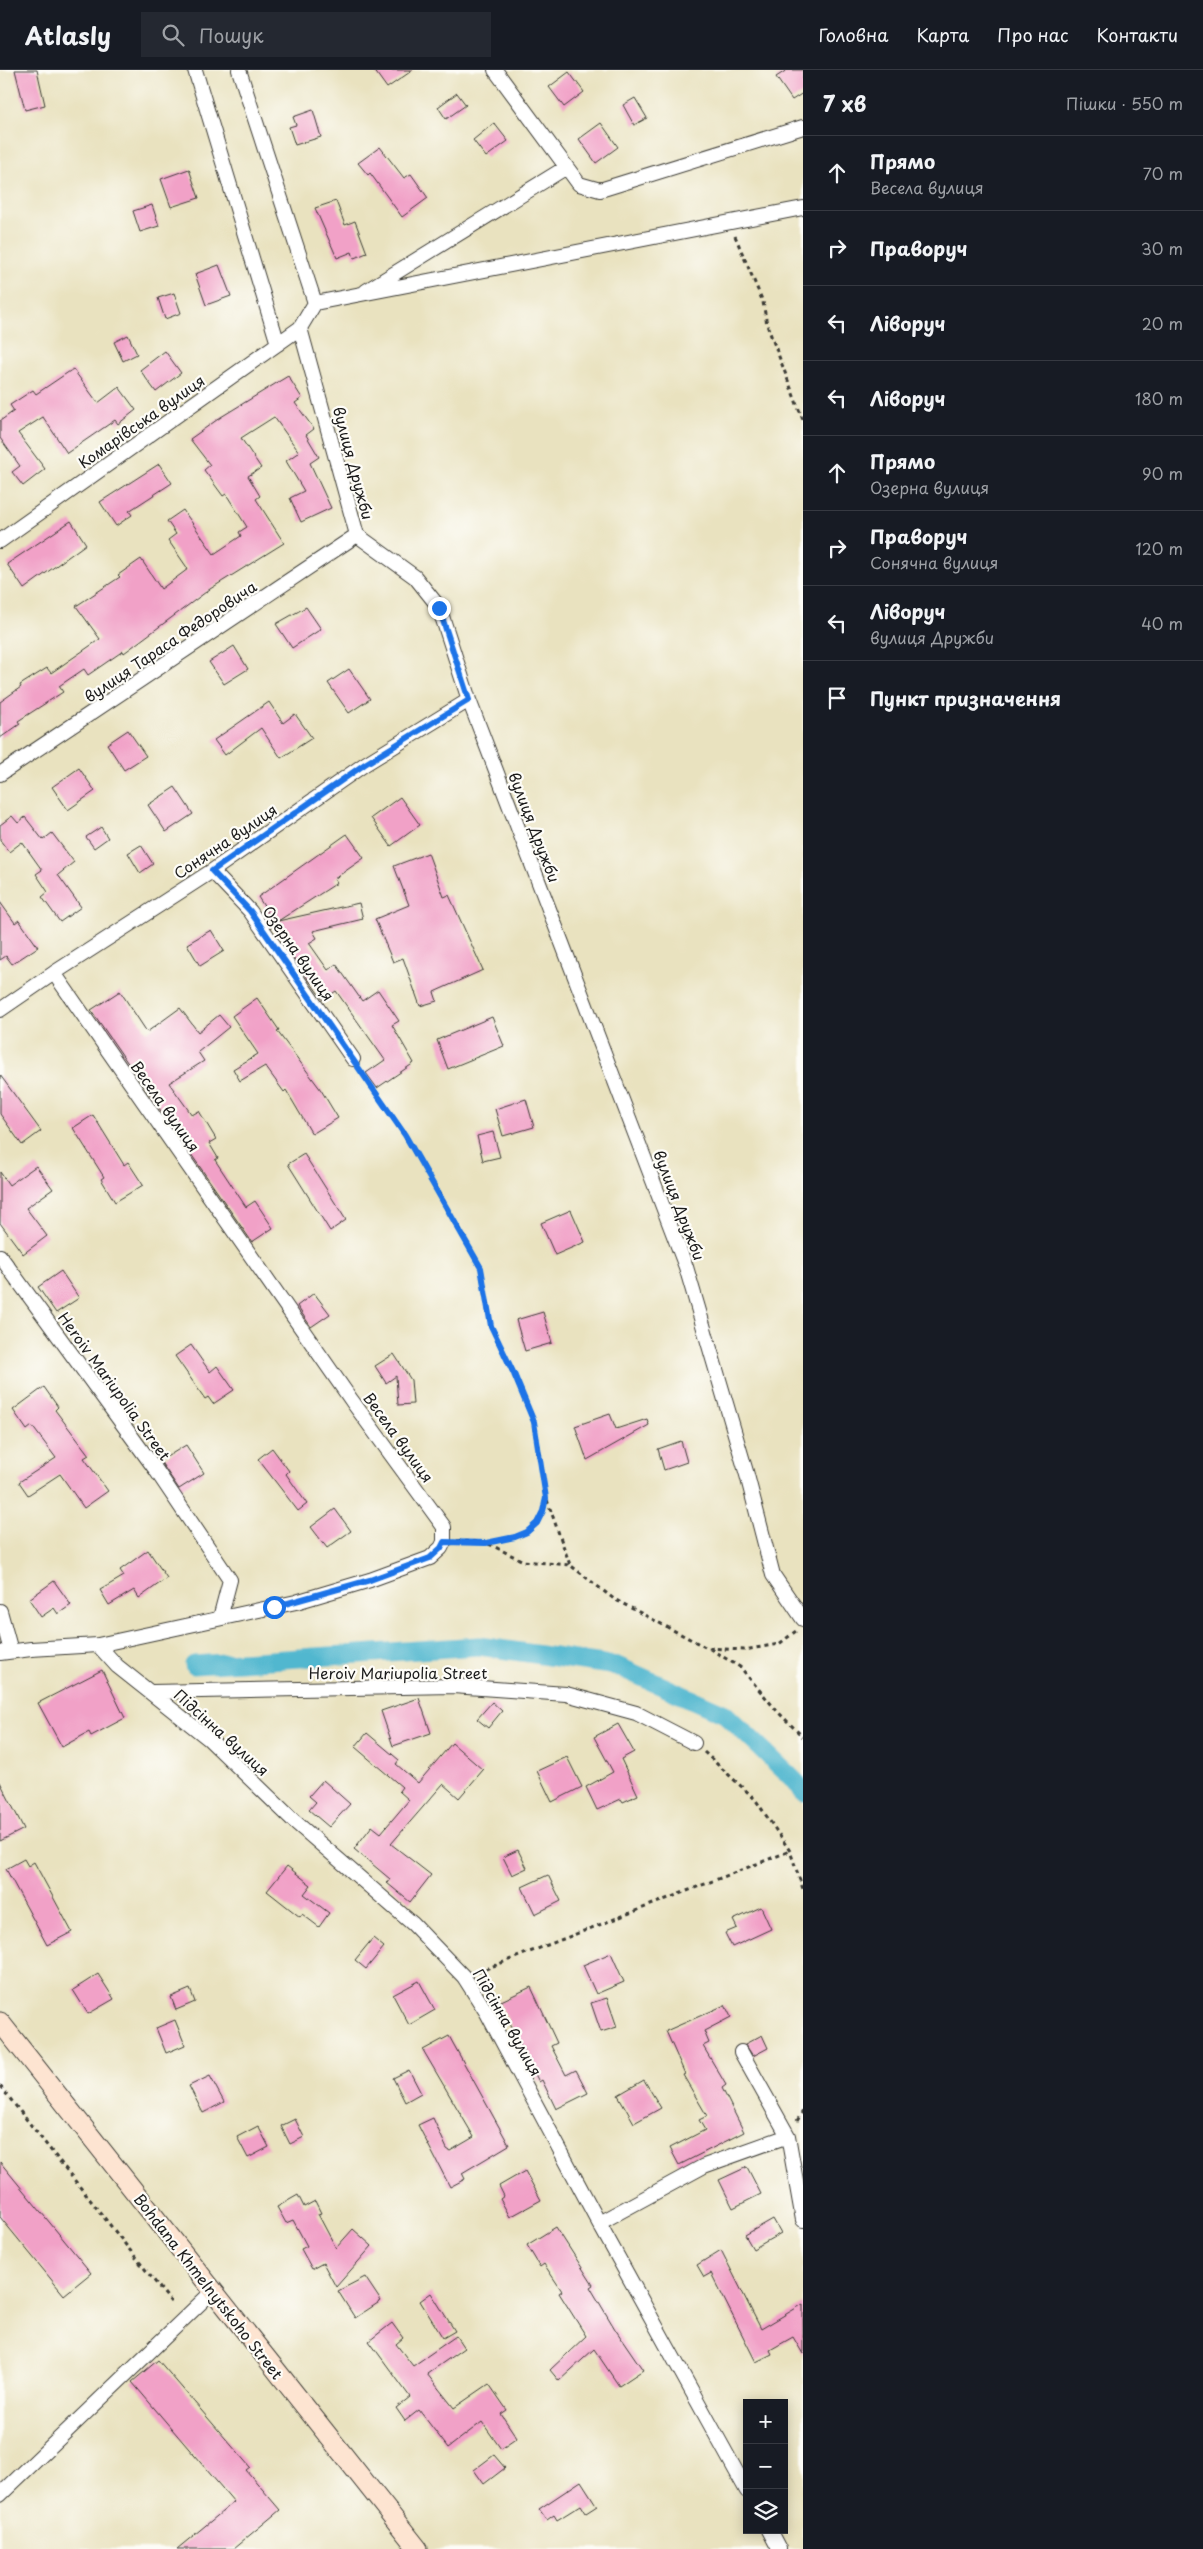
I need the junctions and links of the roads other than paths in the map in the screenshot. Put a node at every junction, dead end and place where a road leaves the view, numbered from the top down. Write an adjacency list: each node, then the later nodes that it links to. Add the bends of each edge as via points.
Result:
1 (195, 70): 10 (street)
2 (239, 70): 8 (street)
3 (495, 70): 5 (street)
4 (803, 127): 5 (street, via 600,190 579,184)
5 (565, 168): 7 (street)
6 (803, 208): 7 (street)
7 (359, 295): 8 (street)
8 (315, 303): 9 (street)
9 (300, 328): 10 (street, Комарівська вулиця); 11 (street, вулиця Дружби)
10 (278, 344): 12 (street, Комарівська вулиця)
11 (358, 535): 13 (street, вулиця Дружби, via 415,577 439,608); 14 (street, вулиця Тараса Федоровича)
12 (0, 541)
13 (469, 700): 15 (street, Сонячна вулиця, via 365,764); 22 (street, вулиця Дружби, via 686,1267 773,1575)
14 (0, 774)
15 (212, 871): 16 (street, Сонячна вулиця); 18 (street, Озерна вулиця, via 250,911)
16 (54, 973): 17 (street, Сонячна вулиця); 21 (street, Весела вулиця, via 352,1401 444,1527 444,1542 430,1558 370,1580 274,1607)
17 (0, 1010)
18 (353, 1059)
19 (0, 1256): 21 (street, Heroiv Mariupolia Street, via 156,1470 230,1580)
20 (0, 1611): 24 (street)
21 (220, 1618): 23 (street)
22 (803, 1619)
23 (98, 1645): 24 (street); 25 (street, Підсінна вулиця, via 117,1666)
24 (6, 1652)
25 (152, 1692): 26 (street, Heroiv Mariupolia Street, via 453,1686 566,1694 636,1714); 31 (street, Підсінна вулиця, via 202,1733 293,1820 432,1942 464,1977 495,2028)
26 (694, 1743)
27 (0, 2022): 32 (main road, Bohdana Khmelnytskoho Street)
28 (741, 2052): 29 (street)
29 (788, 2136): 30 (street); 31 (street, via 704,2166)
30 (803, 2220)
31 (599, 2223): 33 (street, Підсінна вулиця)
32 (213, 2291): 34 (street); 36 (main road, Bohdana Khmelnytskoho Street)
33 (746, 2489)
34 (0, 2495)
35 (771, 2534): 37 (street)
36 (418, 2549)
37 (779, 2549)

